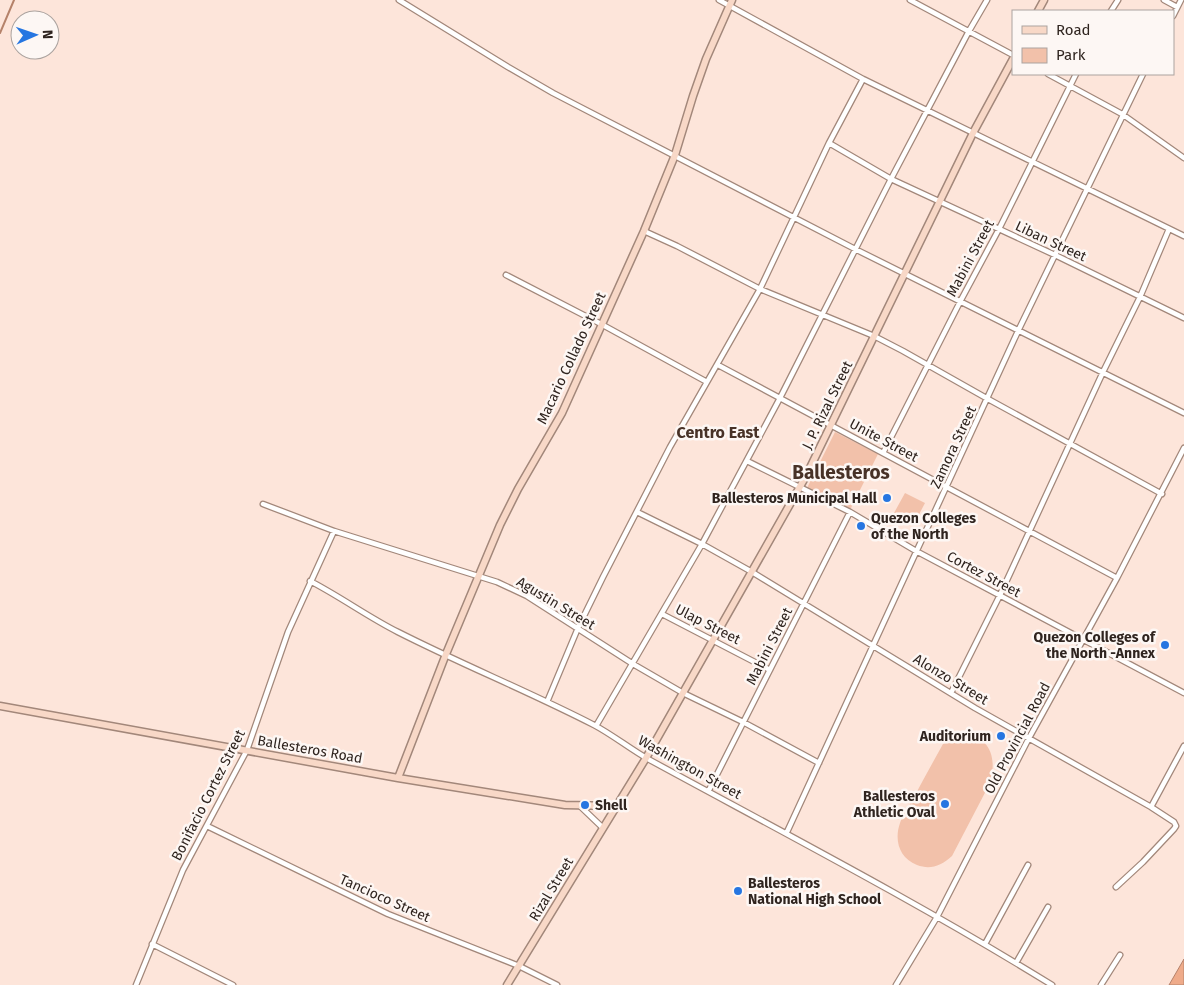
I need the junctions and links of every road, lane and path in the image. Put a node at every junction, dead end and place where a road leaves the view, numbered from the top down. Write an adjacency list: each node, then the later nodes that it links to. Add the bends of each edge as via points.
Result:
1 (399, 0): 22 (street, via 546,89)
2 (719, 0): 7 (street)
3 (910, 0): 10 (street)
4 (987, 0): 10 (street)
5 (1164, 0): 8 (street)
6 (1181, 0): 8 (street)
7 (731, 3): 16 (street); 22 (main road, Macario Collado Street, via 706,59)
8 (1177, 8): 9 (street)
9 (1174, 14)
10 (969, 31): 11 (street); 18 (street)
11 (1012, 56)
12 (1012, 59): 20 (main road, J. P. Rizal Street)
13 (1050, 75): 17 (street)
14 (1075, 75): 17 (street, Mabini Street)
15 (1142, 75): 19 (street, Zamora Street)
16 (864, 78): 18 (street); 21 (street)
17 (1070, 85): 19 (street); 24 (street, Mabini Street)
18 (928, 110): 20 (street); 25 (street)
19 (1122, 114): 23 (street); 26 (street, Zamora Street)
20 (973, 132): 24 (street); 27 (main road, J. P. Rizal Street)
21 (829, 143): 25 (street, Liban Street); 28 (street)
22 (675, 155): 28 (street); 31 (main road, Macario Collado Street)
23 (1184, 158)
24 (1032, 161): 26 (street); 29 (street, Mabini Street)
25 (891, 179): 27 (street, Liban Street); 33 (street)
26 (1086, 188): 30 (street); 34 (street, Zamora Street)
27 (939, 201): 29 (street, Liban Street); 35 (main road, J. P. Rizal Street)
28 (795, 217): 33 (street); 37 (street)
29 (999, 229): 34 (street, Liban Street); 39 (street, Mabini Street)
30 (1170, 229): 32 (street); 38 (street)
31 (644, 231): 37 (street); 42 (main road, Macario Collado Street)
32 (1184, 236)
33 (855, 248): 35 (street); 40 (street)
34 (1055, 255): 38 (street, Liban Street); 43 (street, Zamora Street)
35 (905, 272): 39 (street); 44 (main road, J. P. Rizal Street)
36 (506, 275): 42 (street)
37 (760, 289): 40 (street); 45 (street)
38 (1140, 297): 41 (street, Liban Street); 47 (street)
39 (961, 300): 43 (street); 46 (street, Mabini Street)
40 (821, 315): 44 (street); 49 (street)
41 (1184, 318)
42 (601, 324): 48 (street); 68 (main road, Macario Collado Street, via 562,413 508,509)
43 (1019, 329): 47 (street); 50 (street, Zamora Street)
44 (874, 336): 46 (street); 52 (main road, J. P. Rizal Street)
45 (718, 365): 48 (street); 49 (street, Unite Street)
46 (928, 365): 50 (street); 55 (street, Mabini Street)
47 (1103, 372): 51 (street); 53 (street)
48 (708, 382): 61 (street)
49 (780, 398): 52 (street, Unite Street); 56 (street)
50 (988, 399): 53 (street); 57 (street, Zamora Street)
51 (1184, 412)
52 (831, 424): 55 (street, Unite Street); 58 (main road, J. P. Rizal Street)
53 (1070, 444): 59 (street); 63 (street)
54 (1184, 448): 59 (street, Old Provincial Road)
55 (883, 453): 57 (street, Unite Street)
56 (747, 461): 58 (street, Cortez Street); 65 (street)
57 (947, 487): 63 (street, Unite Street); 66 (street, Zamora Street)
58 (799, 488): 62 (street, Cortez Street); 67 (main road, J. P. Rizal Street)
59 (1162, 494): 69 (street, Old Provincial Road)
60 (263, 504): 64 (street, Agustin Street)
61 (637, 512): 65 (street, Alonzo Street); 74 (street)
62 (850, 512): 66 (street, Cortez Street); 72 (street, Mabini Street)
63 (1030, 530): 69 (street, Unite Street); 71 (street)
64 (334, 531): 68 (street, Agustin Street); 70 (street, Bonifacio Cortez Street)
65 (702, 544): 67 (street, Alonzo Street); 73 (street)
66 (916, 551): 71 (street, Cortez Street); 77 (street, Zamora Street)
67 (752, 572): 72 (street, Alonzo Street); 75 (main road, J. P. Rizal Street)
68 (479, 577): 74 (street, Agustin Street, via 527,596); 78 (main road, Macario Collado Street)
69 (1118, 578): 76 (street, Old Provincial Road)
70 (310, 581): 78 (street, Washington Street, via 397,632); 90 (street, Bonifacio Cortez Street, via 288,632)
71 (1000, 595): 76 (street, Cortez Street); 83 (street)
72 (804, 602): 77 (street, Alonzo Street); 80 (street, Mabini Street)
73 (662, 614): 75 (street, Ulap Street); 79 (street)
74 (578, 628): 79 (street, Agustin Street); 84 (street)
75 (714, 639): 80 (street, Ulap Street); 81 (main road, J. P. Rizal Street)
76 (1084, 640): 82 (street, Cortez Street); 88 (street, Old Provincial Road)
77 (872, 645): 83 (street, Alonzo Street); 92 (street, Zamora Street)
78 (446, 654): 84 (street, Washington Street); 93 (main road, Macario Collado Street)
79 (633, 664): 81 (street, Agustin Street); 87 (street)
80 (770, 670): 86 (street, Mabini Street)
81 (683, 693): 86 (street, Agustin Street); 91 (main road, J. P. Rizal Street)
82 (1184, 693)
83 (951, 694): 88 (street, Alonzo Street)
84 (547, 702): 87 (street, Washington Street)
85 (0, 706): 90 (main road, Ballesteros Road)
86 (743, 722): 92 (street, Agustin Street); 94 (street, Mabini Street)
87 (596, 726): 91 (street, Washington Street)
88 (1029, 738): 97 (street, Alonzo Street); 104 (street, Old Provincial Road)
89 (1184, 746): 97 (street)
90 (247, 750): 93 (main road, Ballesteros Road); 98 (street, Bonifacio Cortez Street)
91 (646, 758): 94 (street, Washington Street); 96 (main road, J. P. Rizal Street)
92 (818, 763): 100 (street, Zamora Street)
93 (398, 778): 95 (main road, Ballesteros Road)
94 (709, 790): 100 (street, Washington Street)
95 (580, 806): 96 (main road, Ballesteros Road); 99 (street)
96 (616, 806): 99 (main road, Rizal Street)
97 (1151, 807): 102 (street, Alonzo Street, via 1176,826)
98 (207, 826): 105 (street, Bonifacio Cortez Street, via 183,870); 109 (street, Tancioco Street, via 388,914)
99 (603, 828): 109 (main road, Rizal Street)
100 (787, 832): 104 (street, Washington Street)
101 (1028, 865): 106 (street)
102 (1116, 887)
103 (1048, 907): 108 (street)
104 (936, 916): 106 (street, Washington Street); 114 (street, Old Provincial Road)
105 (152, 944): 110 (street, Bonifacio Cortez Street); 111 (street)
106 (985, 944): 108 (street, Washington Street)
107 (1120, 955): 116 (street)
108 (1016, 963): 115 (street, Washington Street)
109 (518, 966): 112 (main road, Rizal Street); 113 (street, Tancioco Street)
110 (136, 985)
111 (234, 985)
112 (508, 985)
113 (556, 985)
114 (896, 985)
115 (1052, 985)
116 (1101, 985)

